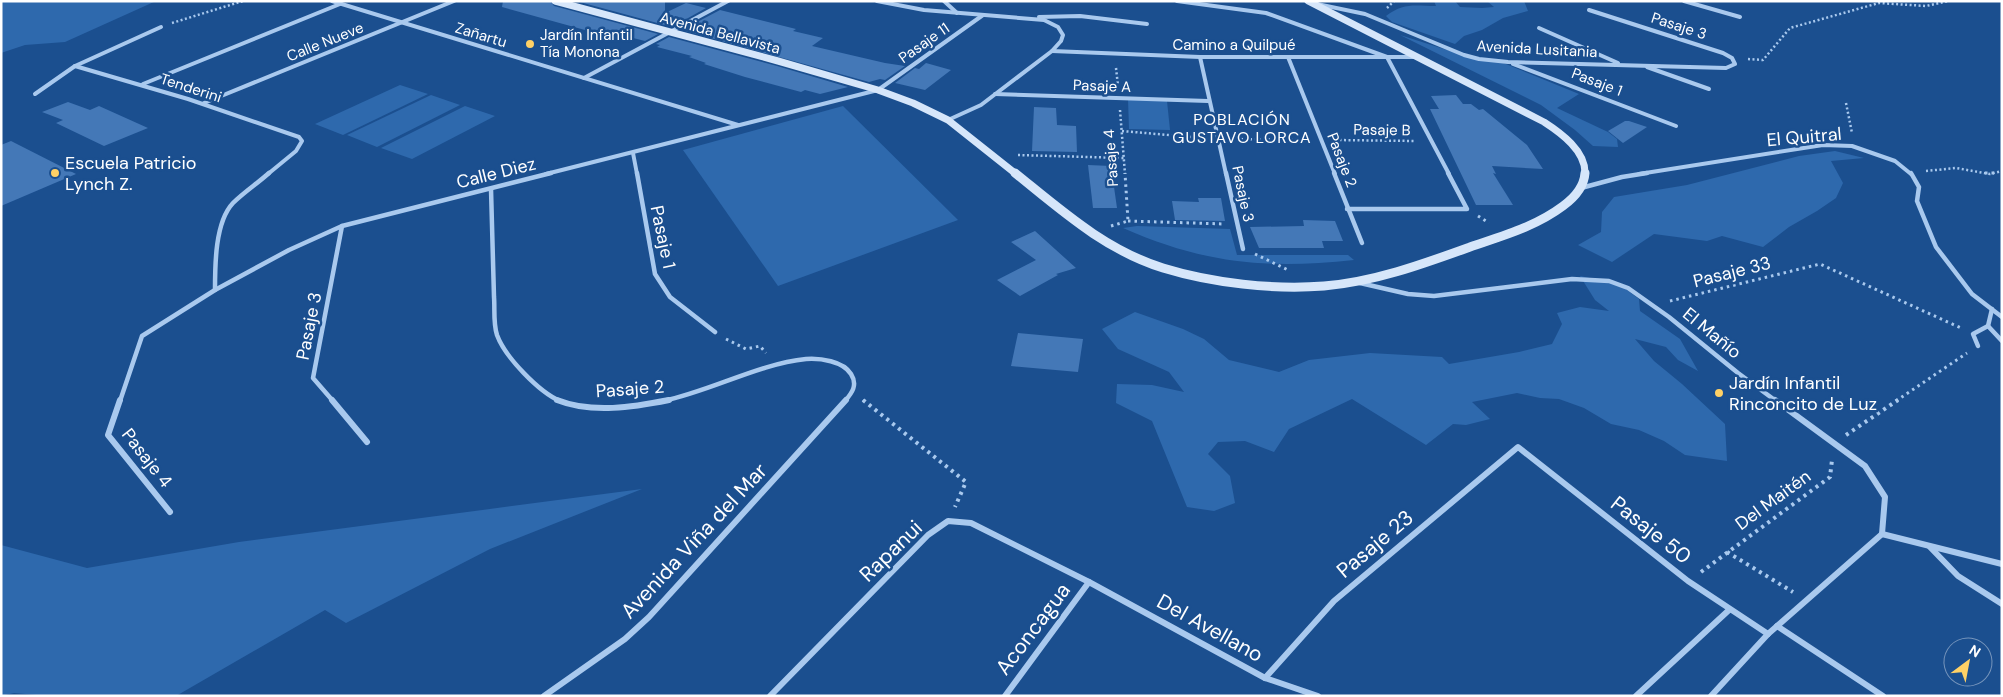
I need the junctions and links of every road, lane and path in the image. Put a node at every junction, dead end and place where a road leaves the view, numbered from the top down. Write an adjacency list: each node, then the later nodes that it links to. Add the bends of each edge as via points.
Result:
1 (243, 1): 20 (path)
2 (332, 1): 12 (street, Zañartu)
3 (454, 1): 18 (street, Calle Nueve)
4 (555, 1): 22 (street, Avenida Bellavista)
5 (728, 1): 22 (street)
6 (876, 1): 14 (street)
7 (944, 1): 14 (street)
8 (1177, 1): 27 (street, via 1266,13)
9 (1684, 1): 16 (street)
10 (1948, 1): 29 (path, via 1926,6 1879,3 1790,28 1763,60)
11 (1309, 2): 28 (street); 30 (street, Avenida Lusitania, via 1365,14 1464,55)
12 (340, 4): 18 (street, Zañartu); 35 (street)
13 (1589, 10): 29 (street, Pasaje 3)
14 (957, 13): 15 (street)
15 (983, 15): 17 (street); 37 (street, Pasaje 11)
16 (1740, 17)
17 (1034, 18): 19 (street, via 1065,14); 23 (street, via 1052,23 1062,31 1062,41)
18 (402, 23): 34 (street, Zañartu); 42 (street, Calle Nueve)
19 (1147, 24)
20 (161, 27): 33 (street)
21 (1540, 28): 31 (street)
22 (670, 32): 34 (street); 37 (street, Avenida Bellavista)
23 (1052, 51): 24 (street, Camino a Quilpué); 39 (street)
24 (1115, 54): 25 (street, Camino a Quilpué); 40 (path, Pasaje 4)
25 (1200, 57): 26 (street, Camino a Quilpué); 41 (street, Pasaje 3)
26 (1288, 57): 27 (street, Camino a Quilpué); 50 (street, Pasaje 2)
27 (1387, 57): 28 (street, Camino a Quilpué); 51 (street)
28 (1417, 57): 58 (street, via 1512,105 1563,136 1585,169)
29 (1732, 58): 32 (street, Avenida Lusitania, via 1735,64 1726,68)
30 (1508, 62): 31 (street, Avenida Lusitania); 46 (street, Pasaje 1)
31 (1621, 64): 32 (street, Avenida Lusitania)
32 (1642, 65): 36 (street)
33 (75, 66): 35 (street, Tenderini); 38 (street)
34 (584, 78): 45 (street, Zañartu)
35 (142, 84): 42 (street, Tenderini)
36 (1709, 89)
37 (878, 90): 44 (street, Avenida Bellavista); 45 (street, Calle Diez)
38 (35, 94)
39 (995, 94): 40 (street, Pasaje A); 44 (street, via 971,111)
40 (1119, 98): 41 (street, Pasaje A); 48 (path, Pasaje 4)
41 (1208, 101): 49 (street, Pasaje 3)
42 (204, 103): 68 (street, Tenderini, via 299,137 302,141 296,151 232,204 225,215 214,259)
43 (1846, 103): 47 (path)
44 (948, 120): 53 (street, Avenida Bellavista)
45 (738, 126): 52 (street, Calle Diez)
46 (1676, 126)
47 (1852, 129)
48 (1122, 132): 49 (path, Pasaje B); 54 (path, Pasaje 4)
49 (1218, 139): 50 (path, Pasaje B); 61 (street, Pasaje 3)
50 (1321, 140): 51 (path, Pasaje B); 59 (street, Pasaje 2)
51 (1432, 142): 59 (street, via 1467,208)
52 (633, 153): 57 (street, Calle Diez); 73 (street, Pasaje 1, via 655,274 670,297)
53 (993, 155): 54 (path); 63 (street, Avenida Bellavista)
54 (1125, 158): 60 (path, Pasaje 4)
55 (1910, 172): 56 (path, via 1956,168 1990,174); 58 (street, El Quitral, via 1895,161 1852,146 1823,145 1622,177); 69 (street, via 1919,187 1917,201 1936,247 1972,294)
56 (2002, 172)
57 (492, 189): 62 (street, Calle Diez); 78 (street, Pasaje 2, via 497,335 526,377 551,397 586,406 642,406 675,400)
58 (1580, 189): 67 (street, Avenida Bellavista, via 1564,207 1523,230)
59 (1348, 209): 64 (street, Pasaje 2)
60 (1128, 221): 61 (path); 63 (path)
61 (1236, 225): 65 (street, Pasaje 3)
62 (342, 226): 68 (street, Calle Diez); 80 (street, Pasaje 3, via 313,378)
63 (1090, 233): 67 (street, Avenida Bellavista, via 1123,252 1163,268 1213,280 1268,286)
64 (1362, 243)
65 (1243, 248): 66 (path)
66 (1296, 273)
67 (1356, 282): 70 (street, El Mañío, via 1408,294 1434,296 1592,279 1628,288)
68 (215, 290): 75 (street, Calle Diez)
69 (1992, 309): 71 (street); 72 (street)
70 (1668, 317): 74 (path, Pasaje 33, via 1665,303 1820,264); 81 (street, El Mañío)
71 (2002, 317)
72 (1988, 326): 74 (street); 76 (street)
73 (715, 332): 78 (path, via 746,349 760,346)
74 (1973, 334): 77 (street)
75 (142, 336): 83 (street, Pasaje 4, via 108,435)
76 (2002, 341)
77 (1978, 346): 81 (path)
78 (775, 366): 79 (street, Pasaje 2, via 802,359 834,362 854,378)
79 (853, 392): 84 (path, via 966,482); 97 (street, Avenida Viña del Mar, via 649,617 625,639)
80 (367, 442)
81 (1834, 444): 85 (street, El Mañío, via 1865,466 1885,497); 87 (path, Del Maitén, via 1830,477)
82 (1518, 447): 90 (street, Pasaje 50); 96 (street, Pasaje 23, via 1334,602)
83 (170, 512)
84 (948, 521): 89 (street, Rapanui, via 971,523); 98 (street, Rapanui, via 928,535)
85 (1882, 534): 86 (street); 91 (street)
86 (1930, 547): 88 (street); 92 (street, via 1958,576)
87 (1727, 552): 90 (path, Del Maitén); 91 (path)
88 (2002, 564)
89 (1089, 582): 96 (street, Del Avellano); 99 (street, Aconcagua)
90 (1688, 582): 93 (street, Pasaje 50)
91 (1806, 600): 94 (street)
92 (2002, 604)
93 (1729, 610): 95 (street, Pasaje 50); 101 (street)
94 (1777, 626): 95 (street); 103 (street)
95 (1768, 634): 102 (street)
96 (1265, 678): 100 (street, Del Avellano)
97 (544, 696)
98 (770, 696)
99 (1005, 696)
100 (1318, 696)
101 (1636, 696)
102 (1710, 696)
103 (1883, 696)

